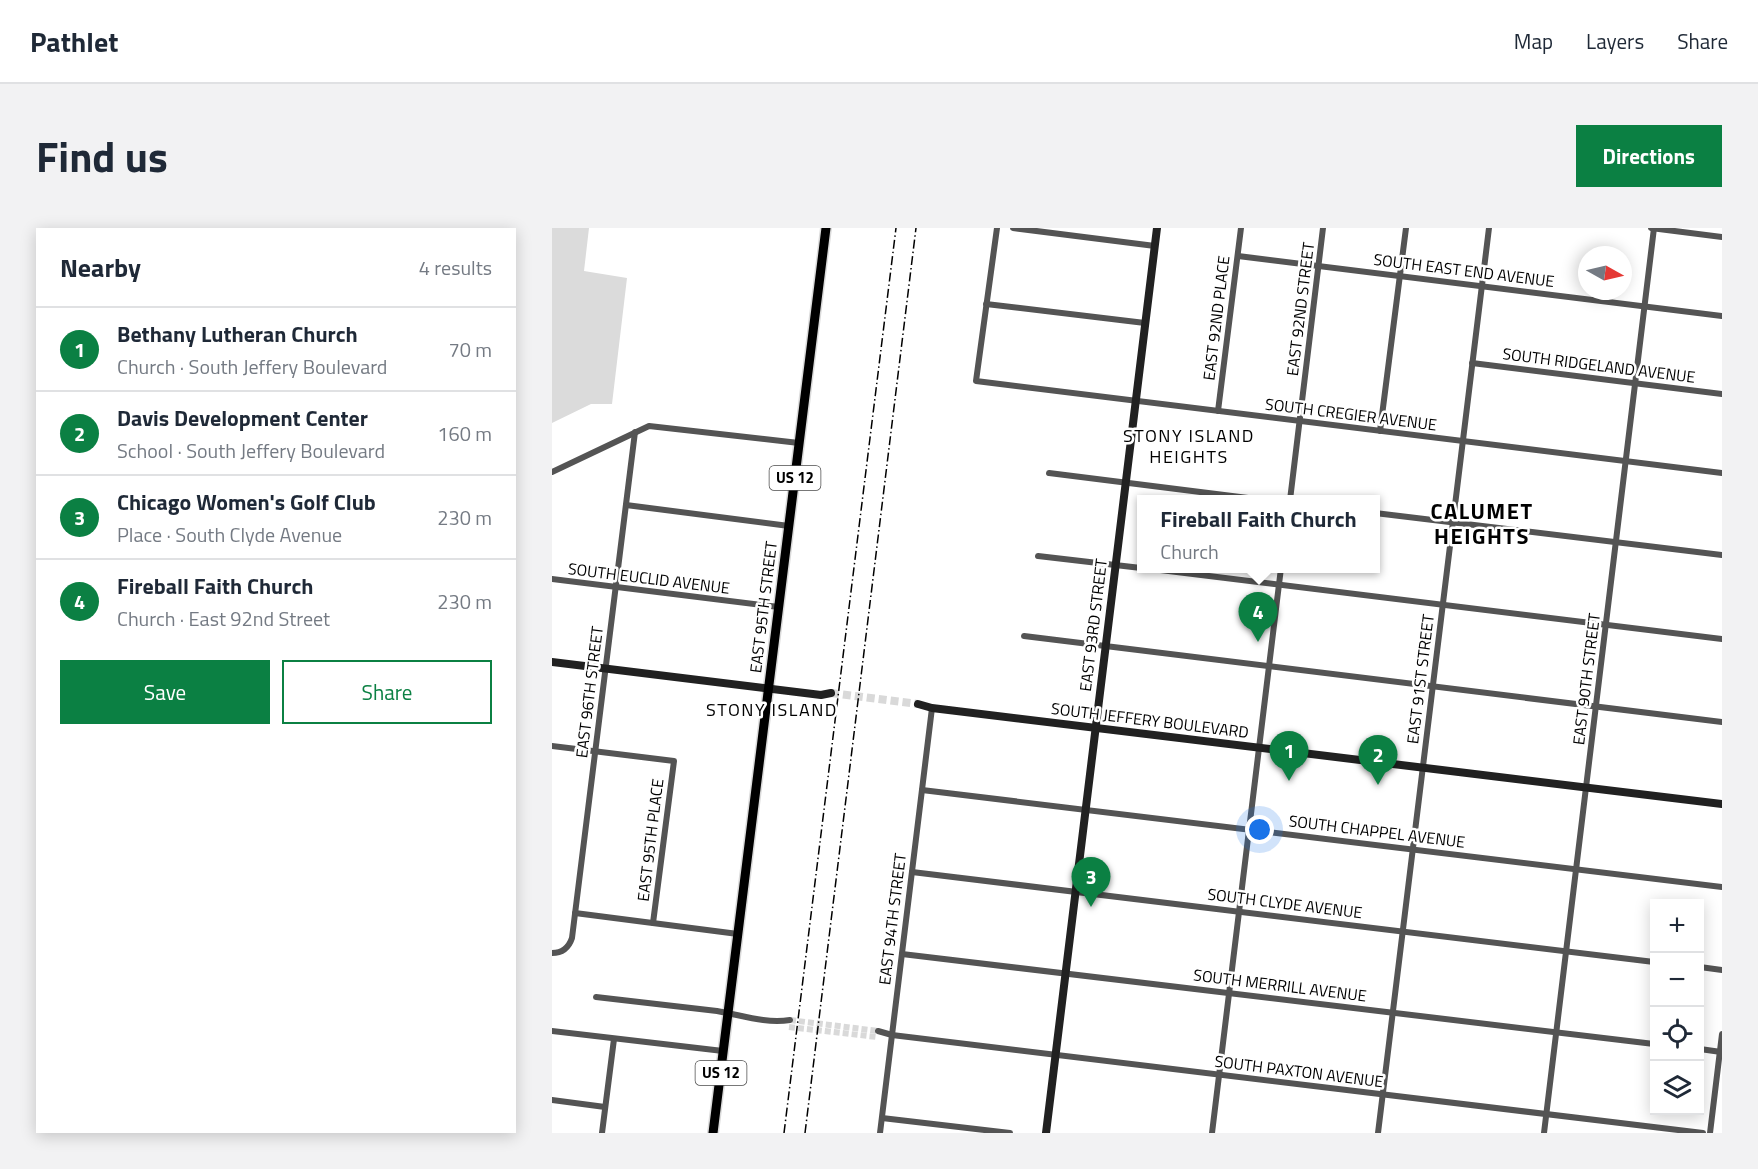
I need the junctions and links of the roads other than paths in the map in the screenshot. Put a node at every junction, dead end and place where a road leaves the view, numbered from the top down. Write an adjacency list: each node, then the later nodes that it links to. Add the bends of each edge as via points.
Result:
1 (826, 228): 29 (main road, EAST 95TH STREET / US 12)
2 (997, 228): 16 (street)
3 (1013, 228): 11 (street)
4 (1157, 228): 11 (main road, EAST 93RD STREET)
5 (1241, 228): 12 (street, EAST 92ND PLACE)
6 (1323, 228): 13 (street, EAST 92ND STREET)
7 (1406, 228): 14 (street)
8 (1489, 228): 15 (street, EAST 91ST STREET)
9 (1653, 228): 10 (street); 17 (street, EAST 90TH STREET)
10 (1722, 237)
11 (1155, 246): 19 (main road, EAST 93RD STREET)
12 (1238, 256): 13 (street, SOUTH EAST END AVENUE); 24 (street, EAST 92ND PLACE)
13 (1318, 266): 14 (street, SOUTH EAST END AVENUE); 25 (street, EAST 92ND STREET)
14 (1400, 276): 15 (street, SOUTH EAST END AVENUE); 26 (street)
15 (1481, 286): 17 (street, SOUTH EAST END AVENUE); 20 (street, EAST 91ST STREET)
16 (987, 304): 19 (street); 23 (street, SOUTH CREGIER AVENUE, via 976,381)
17 (1645, 306): 18 (street, SOUTH EAST END AVENUE); 21 (street, EAST 90TH STREET)
18 (1722, 316)
19 (1145, 323): 23 (main road, EAST 93RD STREET)
20 (1472, 363): 21 (street, SOUTH RIDGELAND AVENUE); 28 (street, EAST 91ST STREET)
21 (1635, 384): 22 (street, SOUTH RIDGELAND AVENUE); 30 (street, EAST 90TH STREET)
22 (1722, 394)
23 (1136, 401): 24 (street, SOUTH CREGIER AVENUE); 34 (main road, EAST 93RD STREET)
24 (1218, 411): 25 (street, SOUTH CREGIER AVENUE)
25 (1299, 421): 26 (street, SOUTH CREGIER AVENUE); 36 (street, EAST 92ND STREET)
26 (1380, 431): 28 (street, SOUTH CREGIER AVENUE)
27 (635, 432): 29 (street, via 657,426); 31 (street); 37 (street, EAST 96TH STREET)
28 (1462, 441): 30 (street, SOUTH CREGIER AVENUE); 39 (street, EAST 91ST STREET)
29 (799, 443): 40 (main road, EAST 95TH STREET / US 12)
30 (1626, 461): 33 (street, SOUTH CREGIER AVENUE); 41 (street, EAST 90TH STREET)
31 (552, 472)
32 (1048, 473): 34 (street)
33 (1722, 473)
34 (1126, 483): 35 (street); 44 (main road, EAST 93RD STREET)
35 (1223, 495)
36 (1291, 495)
37 (626, 506): 40 (street); 50 (street, EAST 96TH STREET)
38 (1380, 514): 39 (street)
39 (1452, 523): 41 (street); 51 (street, EAST 91ST STREET)
40 (789, 526): 52 (main road, EAST 95TH STREET / US 12)
41 (1616, 543): 42 (street); 53 (street, EAST 90TH STREET)
42 (1722, 555)
43 (1038, 556): 44 (street)
44 (1116, 565): 45 (street); 56 (main road, EAST 93RD STREET)
45 (1137, 567)
46 (1182, 573): 49 (street)
47 (1280, 573): 49 (street)
48 (552, 579): 50 (street, SOUTH EUCLID AVENUE)
49 (1279, 585): 51 (street); 58 (street)
50 (615, 587): 52 (street, SOUTH EUCLID AVENUE); 59 (street, EAST 96TH STREET)
51 (1443, 605): 53 (street); 60 (street, EAST 91ST STREET)
52 (779, 607): 61 (main road, EAST 95TH STREET / US 12)
53 (1606, 625): 55 (street); 63 (street, EAST 90TH STREET)
54 (1024, 636): 56 (street)
55 (1722, 639)
56 (1106, 647): 58 (street); 67 (main road, EAST 93RD STREET)
57 (552, 662): 59 (main road)
58 (1269, 667): 60 (street); 69 (street)
59 (605, 668): 61 (main road); 70 (street, EAST 96TH STREET)
60 (1432, 686): 63 (street); 71 (street, EAST 91ST STREET)
61 (768, 688): 62 (main road); 86 (main road, EAST 95TH STREET / US 12)
62 (831, 696)
63 (1596, 706): 66 (street); 72 (street, EAST 90TH STREET)
64 (918, 707): 65 (main road, SOUTH JEFFERY BOULEVARD)
65 (932, 708): 67 (main road, SOUTH JEFFERY BOULEVARD); 73 (street, EAST 94TH STREET)
66 (1722, 722)
67 (1096, 729): 69 (main road, SOUTH JEFFERY BOULEVARD); 75 (main road, EAST 93RD STREET)
68 (552, 746): 70 (street)
69 (1259, 748): 71 (main road, SOUTH JEFFERY BOULEVARD); 76 (street)
70 (595, 751): 83 (street, EAST 96TH STREET); 84 (street, EAST 95TH PLACE, via 674,760)
71 (1422, 768): 72 (main road, SOUTH JEFFERY BOULEVARD); 77 (street, EAST 91ST STREET)
72 (1586, 788): 74 (main road, SOUTH JEFFERY BOULEVARD); 78 (street, EAST 90TH STREET)
73 (922, 790): 75 (street, SOUTH CHAPPEL AVENUE); 79 (street, EAST 94TH STREET)
74 (1722, 804)
75 (1086, 810): 76 (street, SOUTH CHAPPEL AVENUE); 81 (main road, EAST 93RD STREET)
76 (1249, 830): 77 (street, SOUTH CHAPPEL AVENUE); 82 (street)
77 (1413, 849): 78 (street, SOUTH CHAPPEL AVENUE); 85 (street, EAST 91ST STREET)
78 (1576, 869): 80 (street, SOUTH CHAPPEL AVENUE); 87 (street, EAST 90TH STREET)
79 (912, 872): 81 (street, SOUTH CLYDE AVENUE); 89 (street, EAST 94TH STREET)
80 (1722, 887)
81 (1076, 892): 82 (street, SOUTH CLYDE AVENUE); 93 (main road, EAST 93RD STREET)
82 (1239, 911): 85 (street, SOUTH CLYDE AVENUE); 94 (street)
83 (575, 913): 84 (street); 88 (street, EAST 96TH STREET, via 570,944)
84 (653, 923): 86 (street)
85 (1402, 931): 87 (street, SOUTH CLYDE AVENUE); 96 (street, EAST 91ST STREET)
86 (738, 934): 97 (main road, EAST 95TH STREET / US 12)
87 (1566, 951): 90 (street, SOUTH CLYDE AVENUE); 100 (street, EAST 90TH STREET)
88 (552, 953)
89 (902, 954): 93 (street, SOUTH MERRILL AVENUE); 103 (street, EAST 94TH STREET)
90 (1650, 962)
91 (1704, 968): 92 (street)
92 (1722, 970)
93 (1066, 974): 94 (street, SOUTH MERRILL AVENUE); 109 (main road, EAST 93RD STREET)
94 (1229, 993): 96 (street, SOUTH MERRILL AVENUE); 110 (street)
95 (596, 997): 97 (street)
96 (1393, 1013): 100 (street, SOUTH MERRILL AVENUE); 111 (street, EAST 91ST STREET)
97 (728, 1014): 98 (street); 107 (main road, EAST 95TH STREET / US 12)
98 (789, 1023)
99 (552, 1031): 104 (street)
100 (1556, 1032): 105 (street, SOUTH MERRILL AVENUE); 114 (street, EAST 90TH STREET)
101 (878, 1034): 103 (street, SOUTH PAXTON AVENUE)
102 (1722, 1034): 108 (street)
103 (892, 1035): 109 (street, SOUTH PAXTON AVENUE); 115 (street, EAST 94TH STREET)
104 (614, 1039): 107 (street); 113 (street)
105 (1650, 1044)
106 (1704, 1050): 108 (street)
107 (723, 1051): 117 (main road, EAST 95TH STREET / US 12)
108 (1721, 1052): 125 (street)
109 (1056, 1055): 110 (street, SOUTH PAXTON AVENUE); 120 (main road, EAST 93RD STREET)
110 (1219, 1075): 111 (street, SOUTH PAXTON AVENUE); 121 (street)
111 (1383, 1094): 114 (street, SOUTH PAXTON AVENUE); 122 (street, EAST 91ST STREET)
112 (552, 1100): 113 (street)
113 (605, 1107): 116 (street)
114 (1546, 1114): 123 (street, EAST 90TH STREET); 124 (street, SOUTH PAXTON AVENUE)
115 (882, 1118): 118 (street, EAST 94TH STREET); 119 (street)
116 (602, 1133)
117 (713, 1133)
118 (880, 1133)
119 (1010, 1133)
120 (1046, 1133)
121 (1212, 1133)
122 (1378, 1133)
123 (1544, 1133)
124 (1703, 1133)
125 (1710, 1133)

